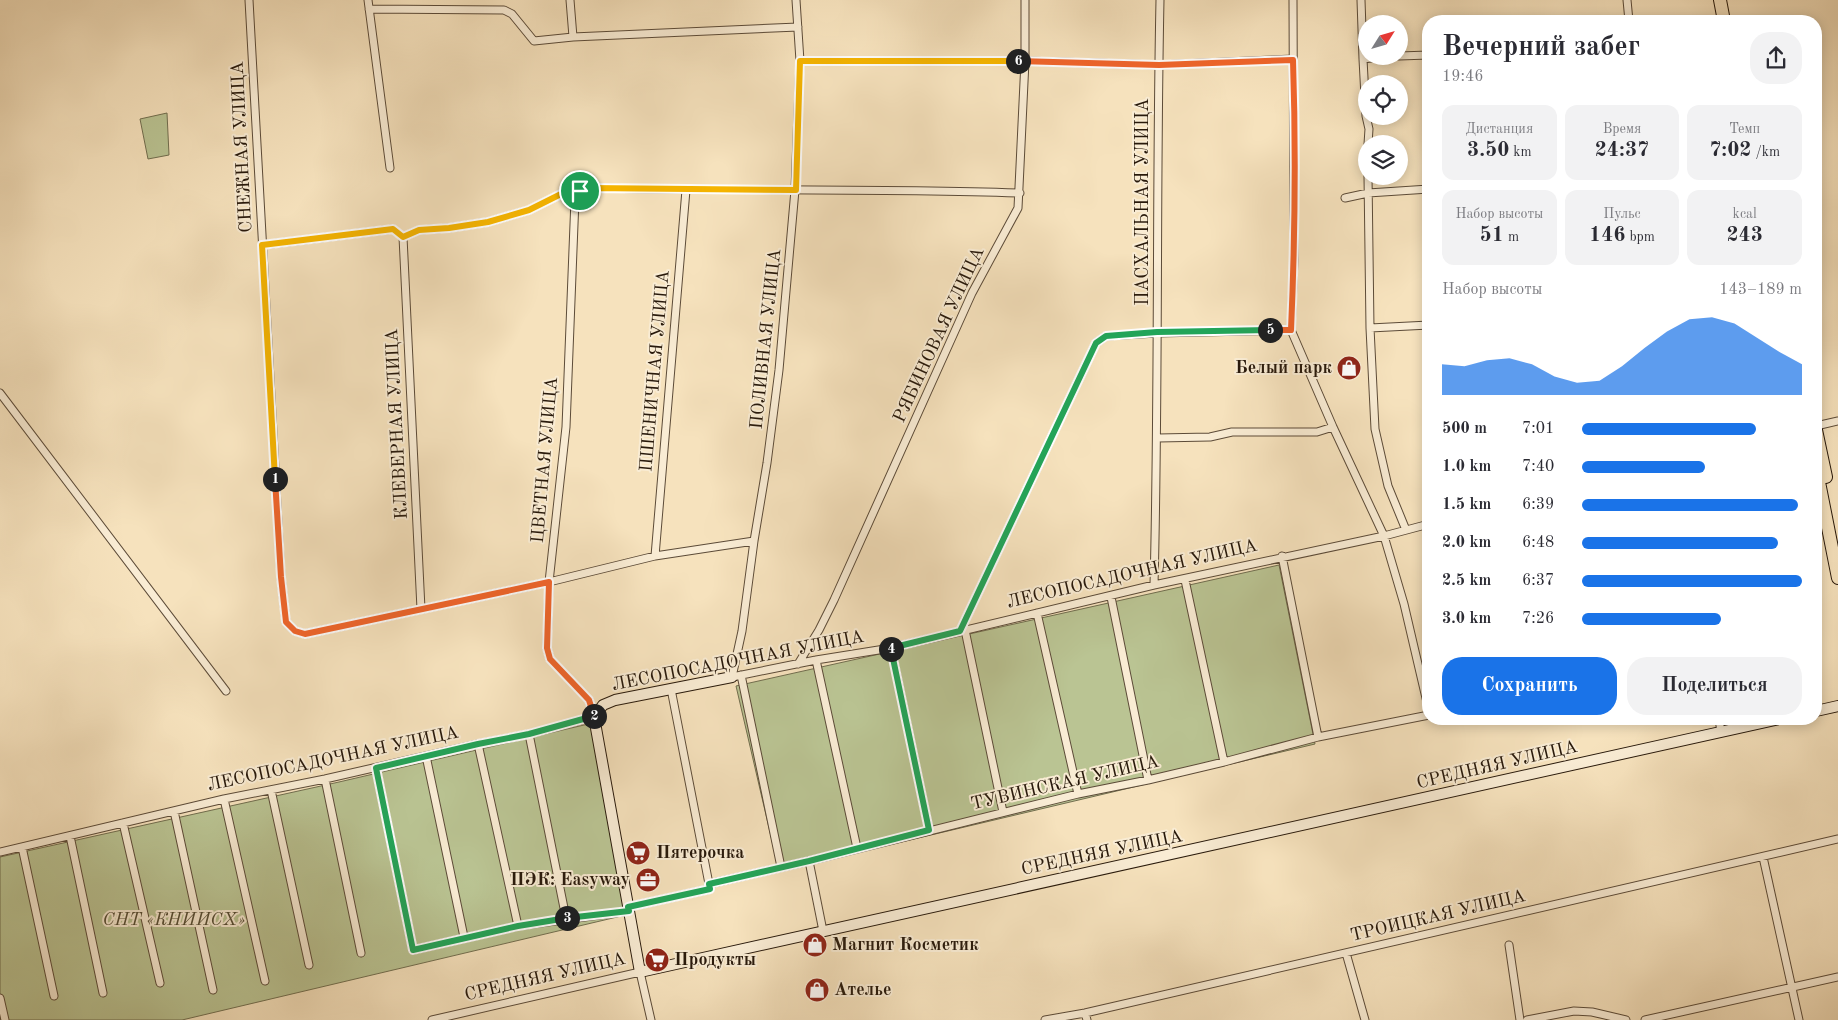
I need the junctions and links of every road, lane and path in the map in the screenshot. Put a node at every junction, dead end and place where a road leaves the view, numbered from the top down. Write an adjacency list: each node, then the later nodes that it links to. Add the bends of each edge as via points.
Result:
1 (249, 0): 35 (street, СНЕЖНАЯ УЛИЦА)
2 (368, 0): 12 (street)
3 (570, 0): 18 (street)
4 (796, 0): 17 (street, ПОЛИВНАЯ УЛИЦА)
5 (1025, 0): 23 (street, РЯБИНОВАЯ УЛИЦА)
6 (1160, 0): 24 (street, ПАСХАЛЬНАЯ УЛИЦА)
7 (1293, 0): 21 (street)
8 (1361, 0): 13 (street)
9 (1627, 0): 14 (street)
10 (1720, 0): 15 (highway)
11 (1728, 0): 16 (highway)
12 (369, 9): 18 (street, via 504,10 512,14 534,41); 25 (street)
13 (1362, 15)
14 (1628, 15)
15 (1723, 15)
16 (1731, 15)
17 (798, 27): 18 (street); 22 (street, ПОЛИВНАЯ УЛИЦА)
18 (573, 37)
19 (1422, 54): 20 (street)
20 (1408, 55)
21 (1293, 60): 24 (street); 38 (street, via 1295,132)
22 (800, 61): 23 (street); 29 (street, ПОЛИВНАЯ УЛИЦА)
23 (1025, 61): 24 (street); 32 (street, РЯБИНОВАЯ УЛИЦА)
24 (1159, 65): 39 (street, ПАСХАЛЬНАЯ УЛИЦА)
25 (390, 168)
26 (1368, 185): 30 (street)
27 (1422, 189): 30 (street)
28 (686, 190): 29 (street); 31 (street, via 590,188); 52 (street, ПШЕНИЧНАЯ УЛИЦА)
29 (796, 190): 32 (street); 51 (street, ПОЛИВНАЯ УЛИЦА, via 780,370)
30 (1368, 192): 33 (street); 37 (street)
31 (578, 193): 34 (street, via 563,193 529,210 488,222 419,230); 56 (street, ЦВЕТНАЯ УЛИЦА, via 566,427)
32 (1020, 193): 64 (street, РЯБИНОВАЯ УЛИЦА, via 1018,208 972,293 830,608)
33 (1345, 198)
34 (403, 237): 35 (street, via 393,229); 59 (street, КЛЕВЕРНАЯ УЛИЦА)
35 (262, 245): 59 (street, СНЕЖНАЯ УЛИЦА, via 286,622 295,631 305,634)
36 (1422, 324): 37 (street)
37 (1370, 328): 48 (street, via 1375,429 1388,486)
38 (1291, 330): 39 (street); 43 (street)
39 (1157, 332): 44 (street, ПАСХАЛЬНАЯ УЛИЦА); 61 (street, via 1106,336 1096,343)
40 (0, 393): 68 (street)
41 (1838, 422): 42 (street)
42 (1822, 425)
43 (1334, 426): 44 (street, via 1317,432 1232,432 1210,437); 49 (street)
44 (1158, 438): 57 (street, ПАСХАЛЬНАЯ УЛИЦА)
45 (1822, 459): 50 (highway)
46 (1822, 497): 54 (highway)
47 (1422, 526): 48 (street, ЛЕСОПОСАДОЧНАЯ УЛИЦА)
48 (1406, 530): 49 (street, ЛЕСОПОСАДОЧНАЯ УЛИЦА)
49 (1384, 536): 53 (street, ЛЕСОПОСАДОЧНАЯ УЛИЦА); 66 (street)
50 (1838, 536)
51 (754, 541): 52 (street); 65 (street, ПОЛИВНАЯ УЛИЦА)
52 (655, 556): 56 (street)
53 (1282, 556): 55 (street, ЛЕСОПОСАДОЧНАЯ УЛИЦА); 77 (street)
54 (1838, 578)
55 (1185, 580): 57 (street, ЛЕСОПОСАДОЧНАЯ УЛИЦА); 80 (street)
56 (549, 582): 59 (street); 72 (street, ЦВЕТНАЯ УЛИЦА, via 547,648 550,659 589,700)
57 (1154, 585): 58 (street, ЛЕСОПОСАДОЧНАЯ УЛИЦА)
58 (1111, 597): 60 (street, ЛЕСОПОСАДОЧНАЯ УЛИЦА); 83 (street)
59 (421, 609)
60 (1037, 613): 61 (street, ЛЕСОПОСАДОЧНАЯ УЛИЦА); 85 (street)
61 (962, 630): 62 (street, ЛЕСОПОСАДОЧНАЯ УЛИЦА); 88 (street)
62 (891, 648): 63 (street, ЛЕСОПОСАДОЧНАЯ УЛИЦА); 90 (street)
63 (816, 660): 64 (street, ЛЕСОПОСАДОЧНАЯ УЛИЦА); 94 (street)
64 (798, 664): 65 (street, ЛЕСОПОСАДОЧНАЯ УЛИЦА)
65 (736, 676): 67 (street, ЛЕСОПОСАДОЧНАЯ УЛИЦА); 98 (street)
66 (1422, 681)
67 (671, 689): 72 (street, ЛЕСОПОСАДОЧНАЯ УЛИЦА, via 615,700 603,705); 99 (street)
68 (226, 691)
69 (1838, 706): 70 (street)
70 (1822, 709)
71 (1422, 716): 77 (street, ТУВИНСКАЯ УЛИЦА)
72 (594, 717): 76 (street, ЛЕСОПОСАДОЧНАЯ УЛИЦА); 100 (street)
73 (1719, 725): 75 (street)
74 (1752, 725): 75 (street, СРЕДНЯЯ УЛИЦА)
75 (1720, 732): 103 (street, СРЕДНЯЯ УЛИЦА)
76 (529, 734): 78 (street, ЛЕСОПОСАДОЧНАЯ УЛИЦА); 101 (street)
77 (1318, 737): 80 (street, ТУВИНСКАЯ УЛИЦА)
78 (478, 744): 79 (street, ЛЕСОПОСАДОЧНАЯ УЛИЦА); 102 (street)
79 (426, 756): 81 (street, ЛЕСОПОСАДОЧНАЯ УЛИЦА); 104 (street)
80 (1224, 762): 83 (street, ТУВИНСКАЯ УЛИЦА)
81 (376, 768): 82 (street, ЛЕСОПОСАДОЧНАЯ УЛИЦА); 104 (street, ТУВИНСКАЯ УЛИЦА, via 413,950)
82 (325, 779): 84 (street, ЛЕСОПОСАДОЧНАЯ УЛИЦА); 106 (street)
83 (1148, 780): 85 (street, ТУВИНСКАЯ УЛИЦА)
84 (271, 790): 86 (street, ЛЕСОПОСАДОЧНАЯ УЛИЦА); 108 (street)
85 (1078, 794): 88 (street, ТУВИНСКАЯ УЛИЦА)
86 (224, 799): 87 (street, ЛЕСОПОСАДОЧНАЯ УЛИЦА); 111 (street)
87 (174, 811): 89 (street, ЛЕСОПОСАДОЧНАЯ УЛИЦА); 114 (street)
88 (1003, 812): 90 (street, ТУВИНСКАЯ УЛИЦА)
89 (123, 823): 91 (street, ЛЕСОПОСАДОЧНАЯ УЛИЦА); 112 (street)
90 (929, 830): 94 (street, ТУВИНСКАЯ УЛИЦА)
91 (70, 836): 93 (street, ЛЕСОПОСАДОЧНАЯ УЛИЦА); 115 (street)
92 (1838, 839): 96 (street, ТРОИЦКАЯ УЛИЦА)
93 (22, 847): 95 (street, ЛЕСОПОСАДОЧНАЯ УЛИЦА); 116 (street)
94 (857, 848): 97 (street, ТУВИНСКАЯ УЛИЦА)
95 (0, 852)
96 (1763, 857): 107 (street, ТРОИЦКАЯ УЛИЦА); 113 (street)
97 (809, 861): 98 (street, ТУВИНСКАЯ УЛИЦА); 103 (street)
98 (782, 867): 99 (street, ТУВИНСКАЯ УЛИЦА)
99 (710, 886): 100 (street, ТУВИНСКАЯ УЛИЦА)
100 (628, 909): 101 (street, ТУВИНСКАЯ УЛИЦА); 109 (street)
101 (566, 918): 102 (street, ТУВИНСКАЯ УЛИЦА)
102 (518, 926): 104 (street, ТУВИНСКАЯ УЛИЦА)
103 (823, 931): 109 (street, СРЕДНЯЯ УЛИЦА)
104 (464, 937)
105 (1509, 945): 124 (street)
106 (361, 953)
107 (1346, 953): 118 (street, ТРОИЦКАЯ УЛИЦА); 123 (street)
108 (309, 965)
109 (640, 972): 120 (street, СРЕДНЯЯ УЛИЦА); 121 (street)
110 (1838, 977): 113 (street)
111 (265, 981)
112 (160, 983)
113 (1792, 986): 127 (street); 128 (street)
114 (213, 990)
115 (103, 992)
116 (54, 996)
117 (0, 998): 119 (street)
118 (1086, 1016): 122 (street, ТРОИЦКАЯ УЛИЦА)
119 (5, 1020)
120 (432, 1020)
121 (651, 1020)
122 (1045, 1020)
123 (1365, 1020)
124 (1520, 1020)
125 (1527, 1020): 126 (street, via 1574,1011)
126 (1626, 1020)
127 (1645, 1020)
128 (1799, 1020)

